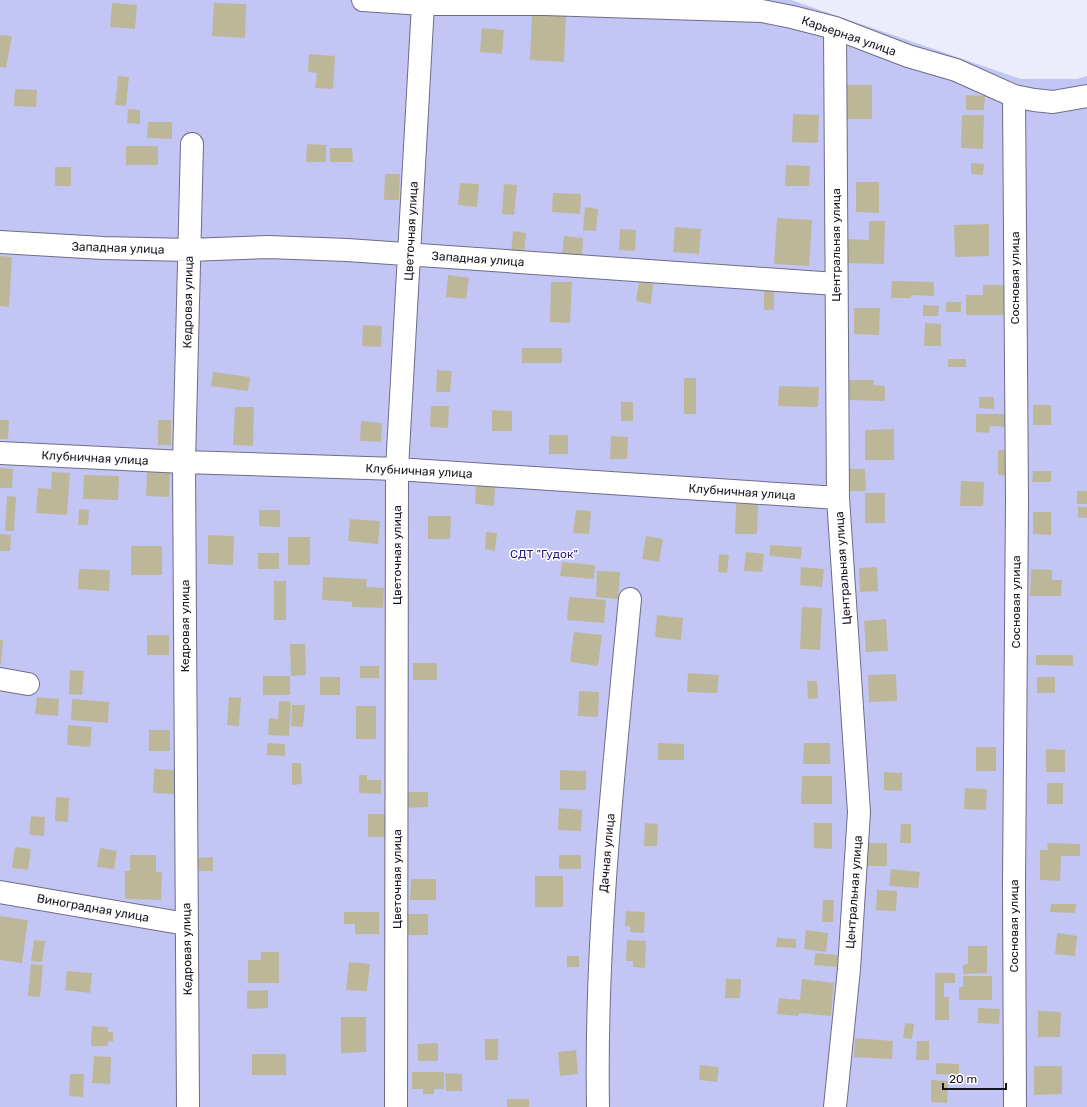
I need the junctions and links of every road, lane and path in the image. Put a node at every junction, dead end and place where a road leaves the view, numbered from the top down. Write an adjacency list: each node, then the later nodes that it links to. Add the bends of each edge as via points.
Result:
1 (362, 0): 2 (street, Карьерная улица)
2 (423, 4): 3 (street, Карьерная улица, via 545,4 762,11); 9 (street, Цветочная улица)
3 (835, 28): 4 (street, Карьерная улица, via 908,56 956,70); 10 (street, Центральная улица)
4 (1014, 96): 5 (street, Карьерная улица, via 1053,102); 24 (street, Сосновая улица, via 1017,501)
5 (1087, 96)
6 (192, 144): 8 (street, Кедровая улица)
7 (0, 242): 8 (street, Западная улица)
8 (189, 250): 9 (street, Западная улица, via 268,247); 12 (street, Кедровая улица)
9 (409, 255): 10 (street, Западная улица); 13 (street, Цветочная улица)
10 (836, 284): 14 (street, Центральная улица)
11 (0, 453): 12 (street, Клубничная улица)
12 (184, 462): 13 (street, Клубничная улица); 19 (street, Кедровая улица)
13 (397, 469): 14 (street, Клубничная улица); 21 (street, Цветочная улица)
14 (838, 498): 23 (street, Центральная улица, via 859,812 849,968)
15 (630, 599): 22 (street, Дачная улица, via 605,877 598,1002)
16 (0, 679): 17 (street)
17 (28, 684)
18 (0, 892): 19 (street, Виноградная улица)
19 (186, 924): 20 (street, Кедровая улица)
20 (188, 1107)
21 (396, 1107)
22 (598, 1107)
23 (835, 1107)
24 (1015, 1107)

